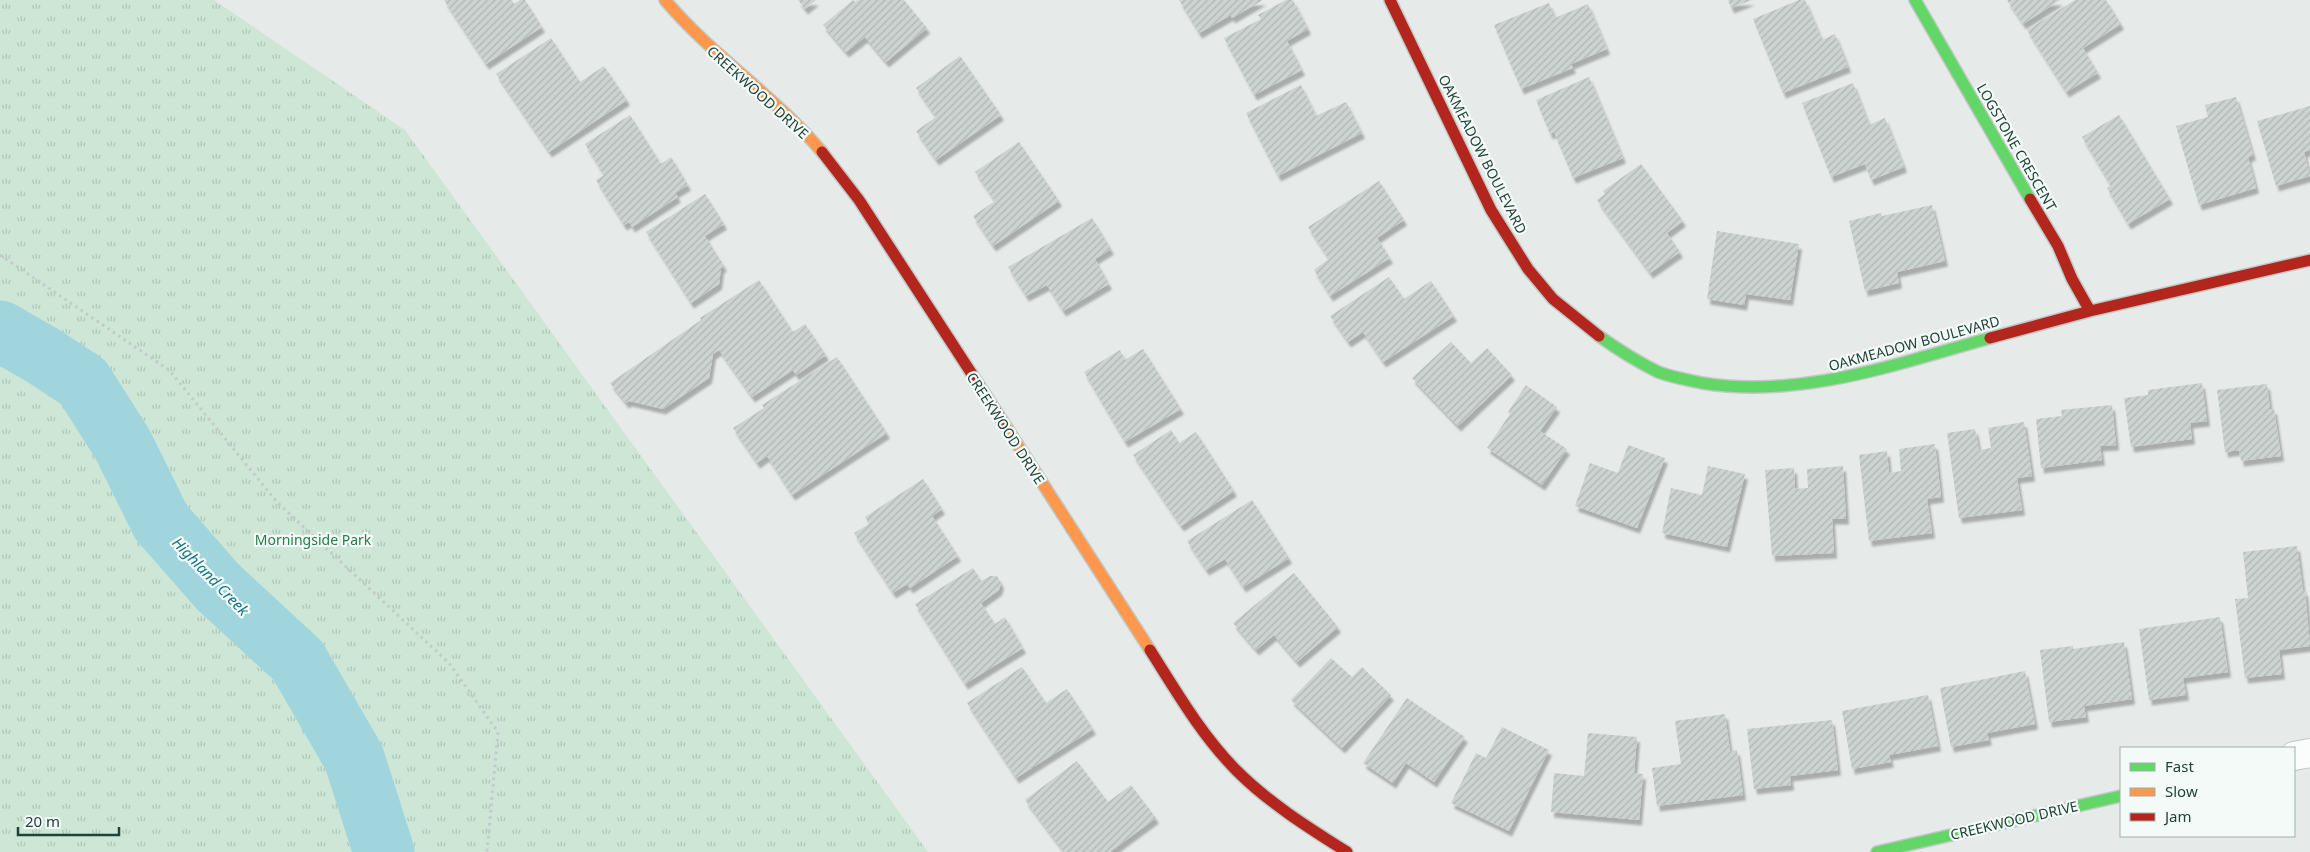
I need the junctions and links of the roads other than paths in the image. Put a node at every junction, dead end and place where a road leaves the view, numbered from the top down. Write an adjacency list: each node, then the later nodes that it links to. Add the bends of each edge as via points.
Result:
1 (665, 0): 9 (street, CREEKWOOD DRIVE, via 714,54 790,118 859,200 1175,689 1226,759 1259,790)
2 (1390, 0): 5 (street, OAKMEADOW BOULEVARD, via 1491,210 1528,269 1553,299 1575,318 1614,347 1659,372 1728,387 1832,381)
3 (1914, 0): 5 (street, LOGSTONE CRESCENT, via 2058,246)
4 (2310, 260): 5 (street, OAKMEADOW BOULEVARD)
5 (2090, 311)
6 (2310, 753): 7 (street)
7 (2295, 756)
8 (2120, 796): 10 (street, CREEKWOOD DRIVE)
9 (1347, 852)
10 (1877, 852)

